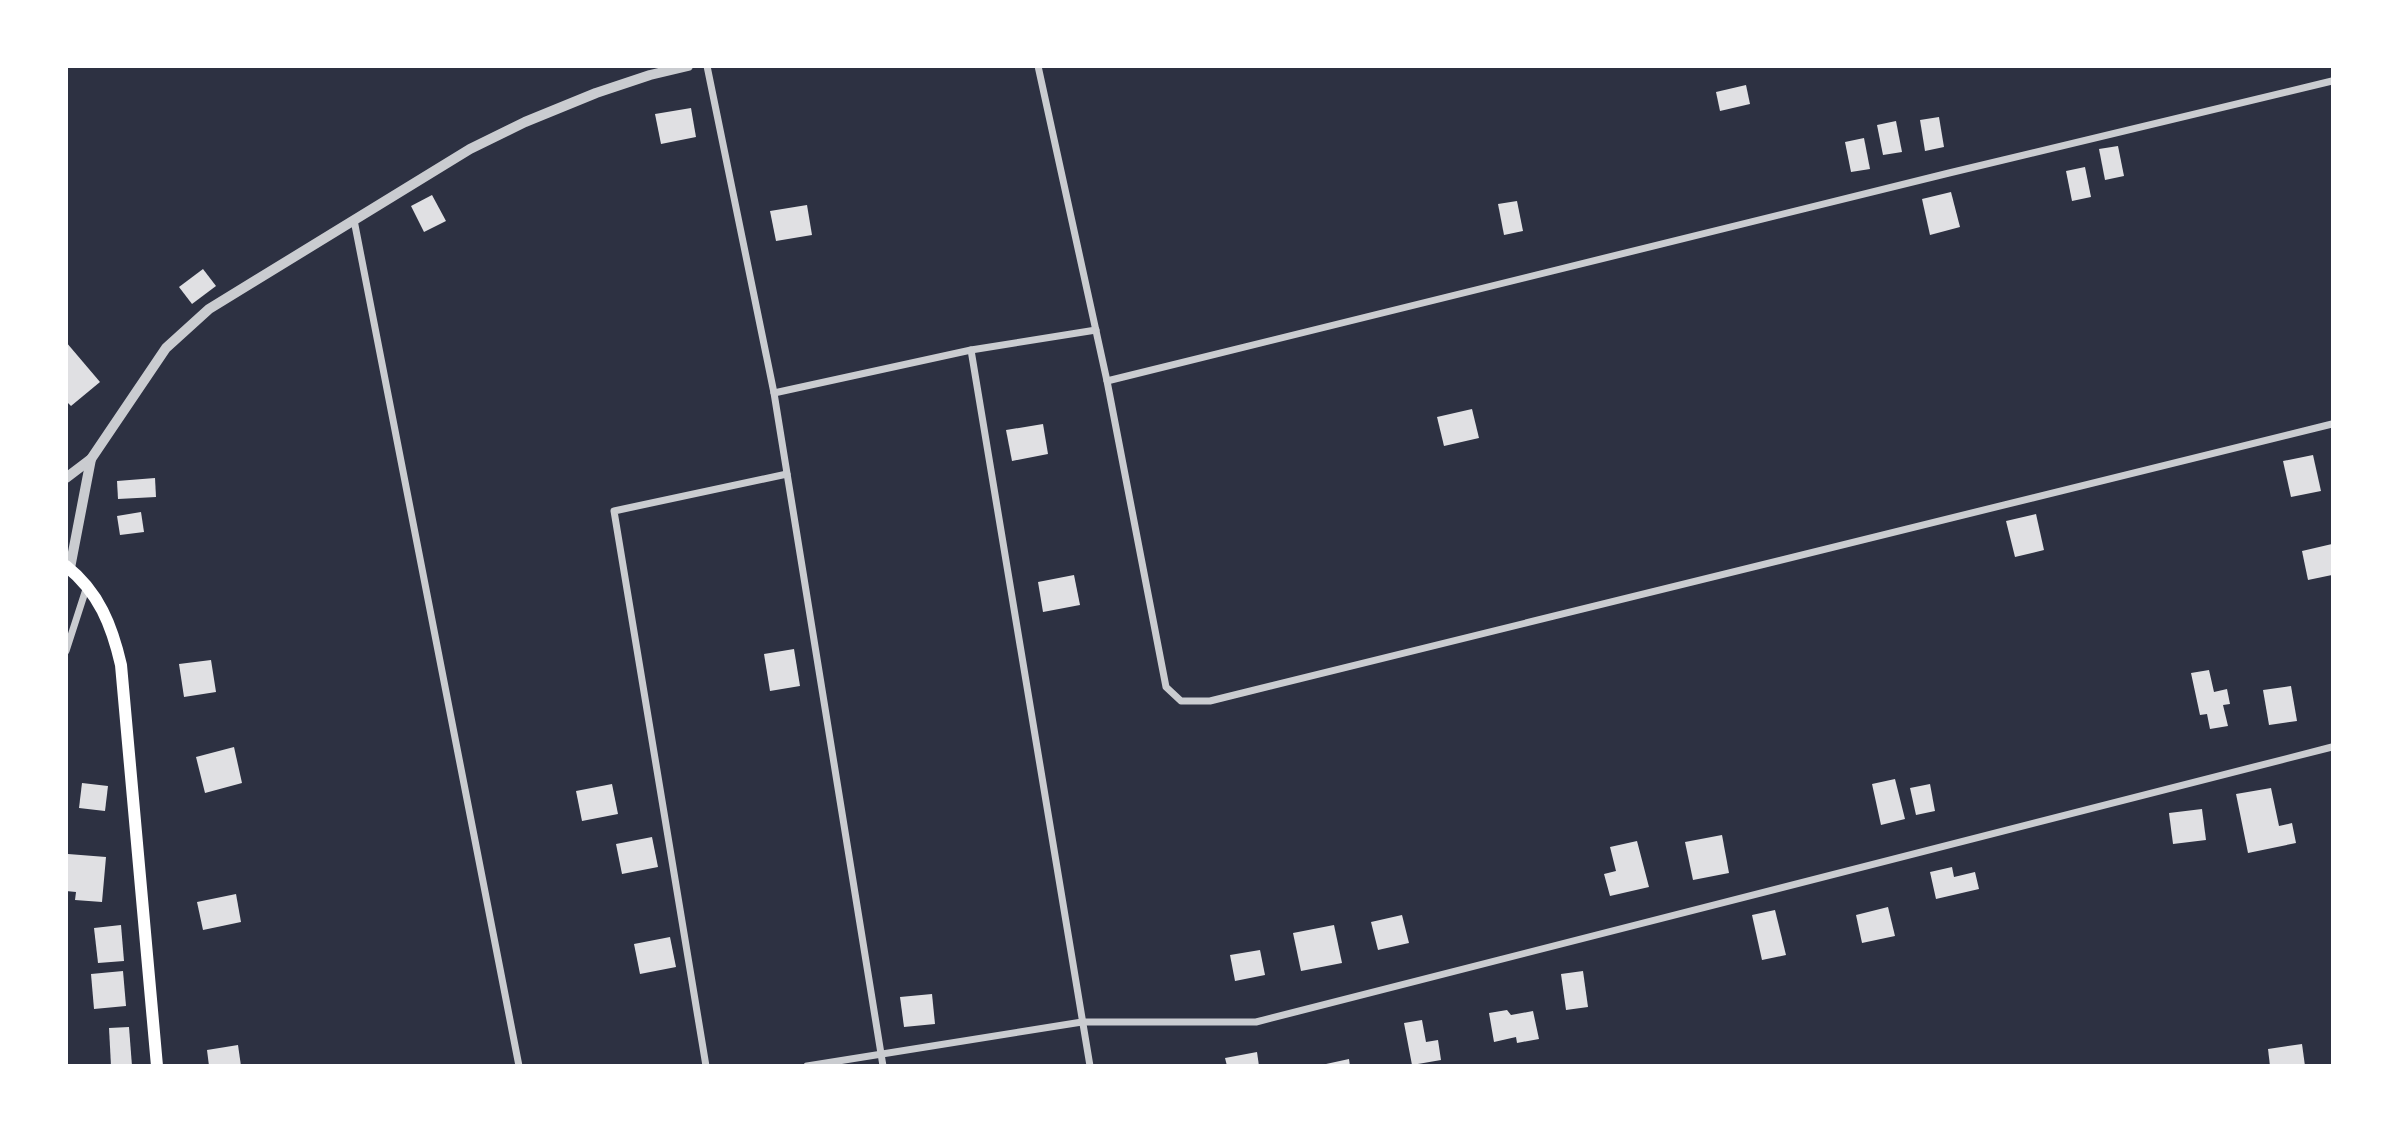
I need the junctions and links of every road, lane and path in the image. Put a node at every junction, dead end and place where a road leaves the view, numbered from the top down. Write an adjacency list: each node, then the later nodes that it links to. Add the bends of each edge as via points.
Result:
1 (688, 66): 5 (street, via 621,84 524,122)
2 (707, 66): 9 (street)
3 (1038, 66): 6 (street)
4 (2333, 81): 8 (street)
5 (354, 219): 11 (street, via 209,309 181,333 160,356); 21 (street)
6 (1096, 330): 7 (street); 8 (street)
7 (971, 350): 9 (street); 18 (street)
8 (1107, 381): 10 (street, via 1166,687 1181,701 1210,701)
9 (774, 393): 12 (street)
10 (2333, 424)
11 (91, 459): 13 (street); 14 (street)
12 (787, 474): 19 (street); 22 (street, via 614,511)
13 (66, 478)
14 (68, 567): 15 (main road)
15 (87, 585): 16 (street); 20 (main road, via 113,632 121,665)
16 (66, 651)
17 (2333, 747): 18 (street, via 1256,1022)
18 (1082, 1022): 19 (street); 25 (street)
19 (881, 1053): 23 (street); 24 (street)
20 (157, 1066)
21 (520, 1066)
22 (706, 1066)
23 (807, 1066)
24 (883, 1066)
25 (1090, 1066)

